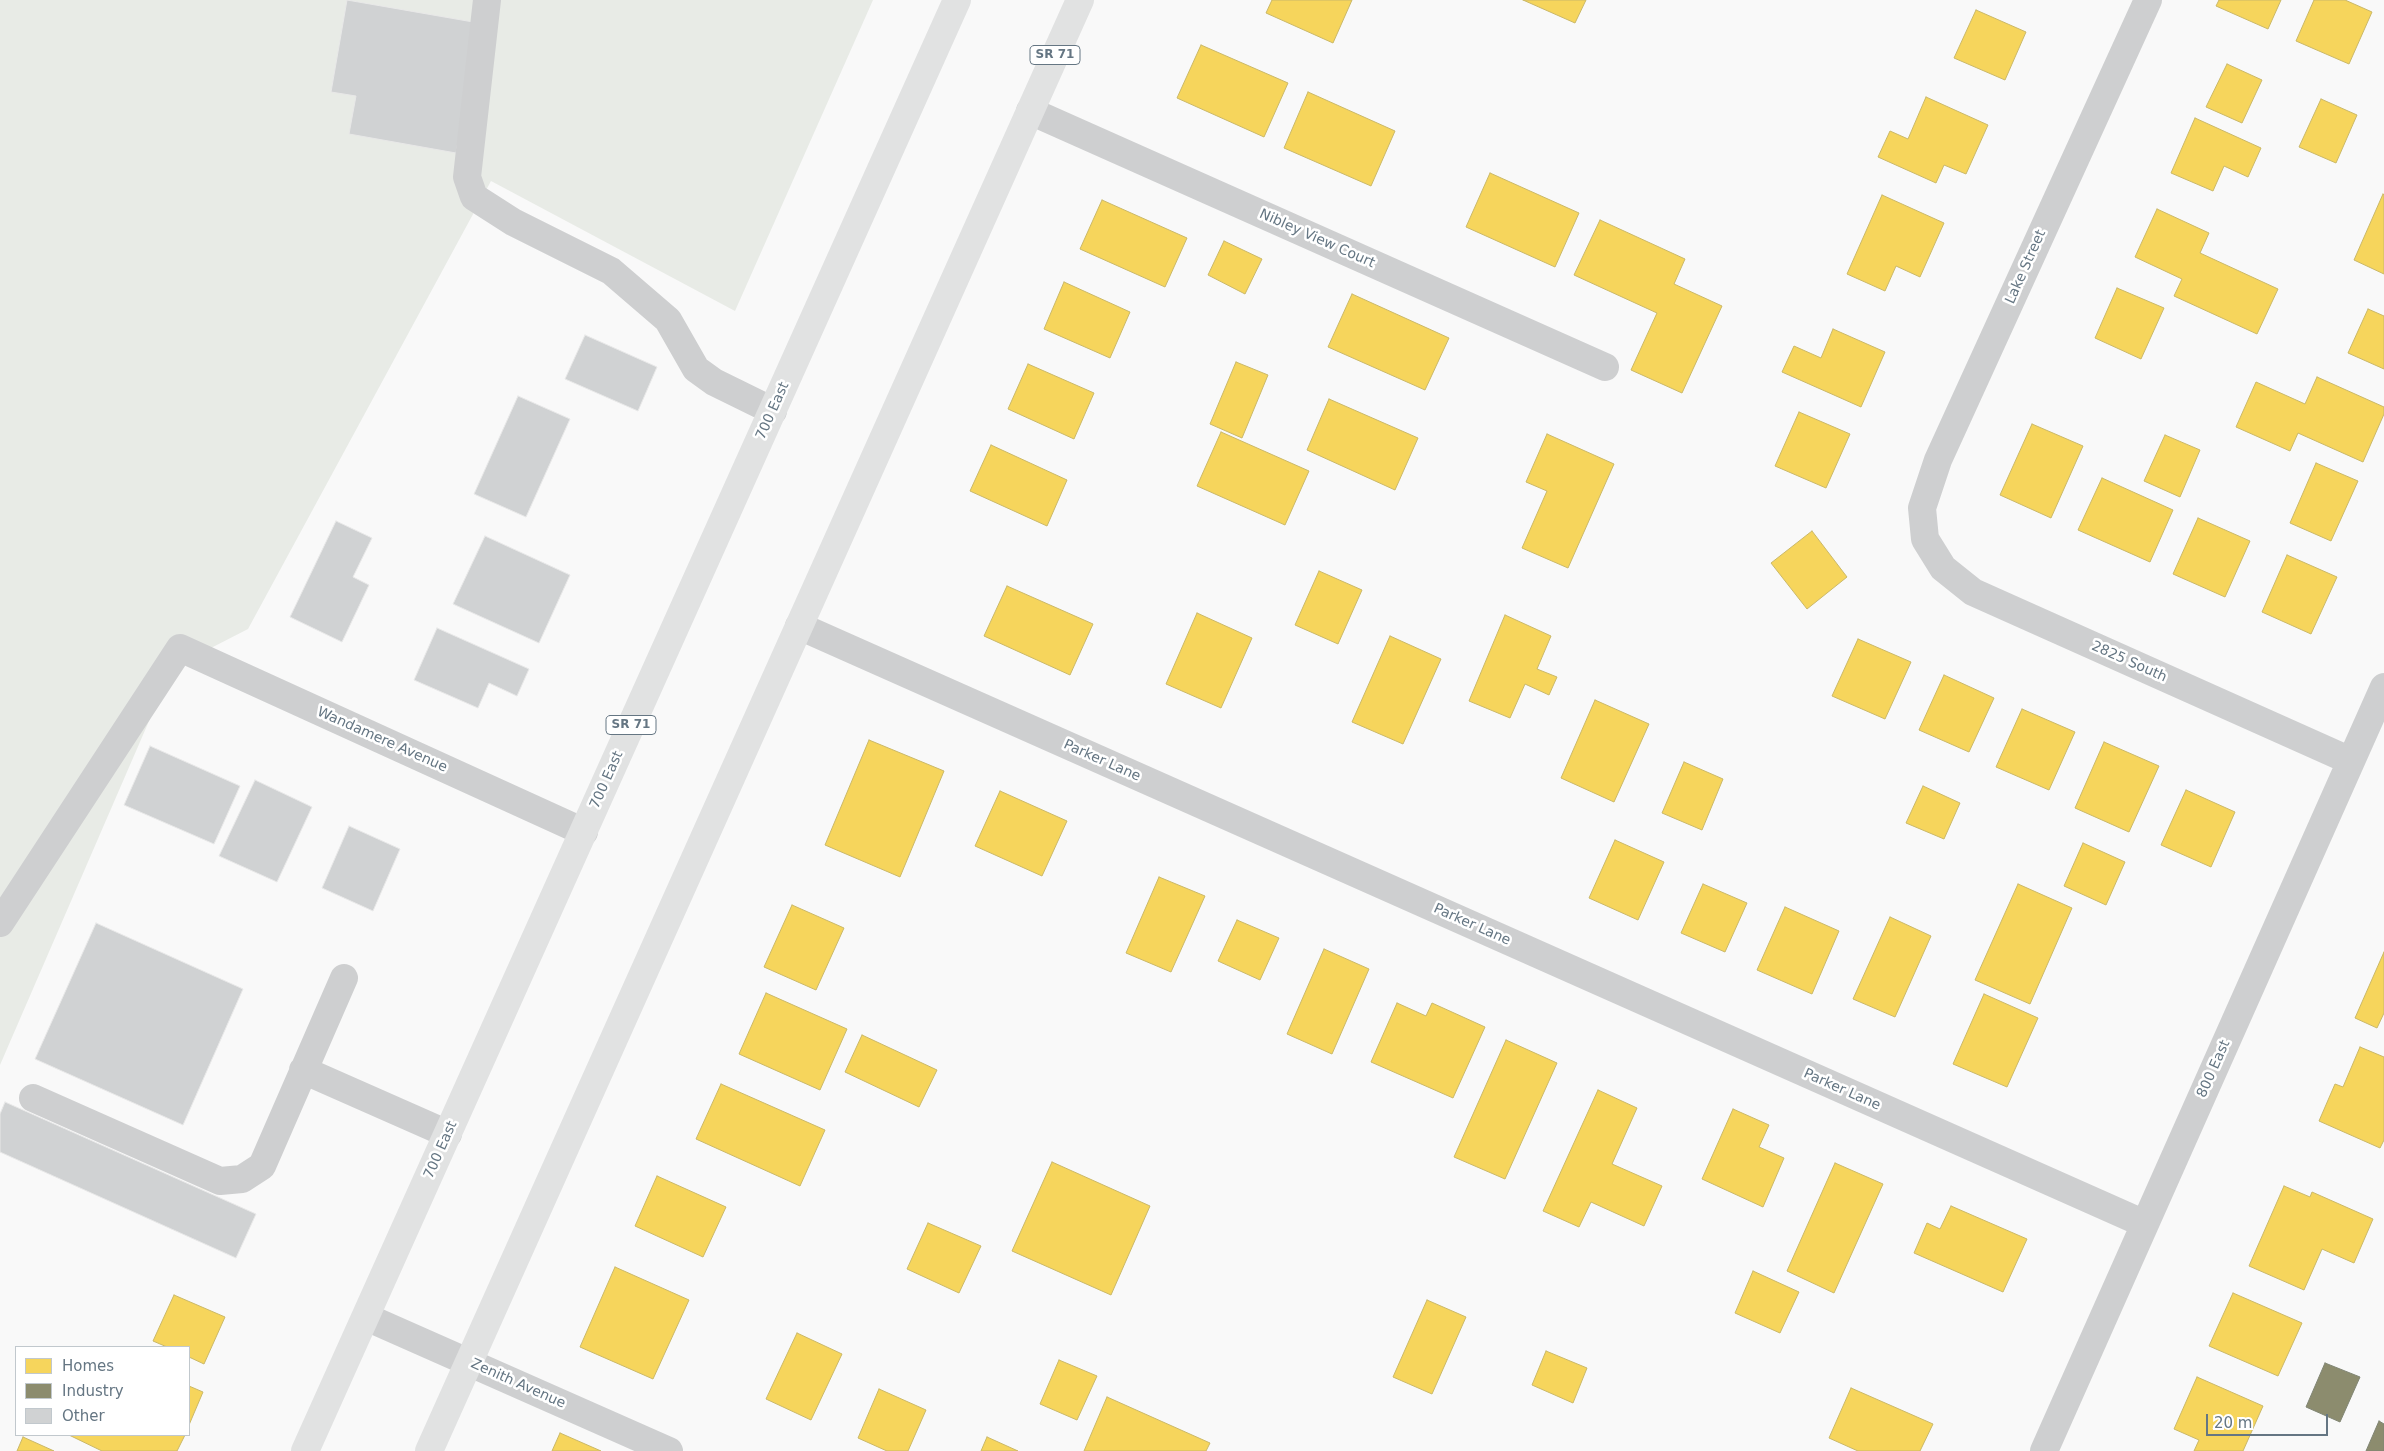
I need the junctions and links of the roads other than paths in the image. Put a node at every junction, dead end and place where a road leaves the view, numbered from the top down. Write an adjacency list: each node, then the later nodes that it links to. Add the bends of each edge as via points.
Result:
1 (487, 0): 7 (street, via 467,177 474,197 513,222 611,271 668,320 696,369 714,382)
2 (958, 0): 7 (main road, 700 East / SR 71)
3 (1080, 0): 5 (main road, SR 71)
4 (2148, 0): 8 (street, Lake Street, via 1938,460 1922,508)
5 (1030, 111): 6 (street, Nibley View Court); 9 (main road, SR 71)
6 (1605, 367)
7 (773, 411): 12 (main road, 700 East / SR 71)
8 (1925, 539): 11 (street, 2825 South, via 1943,568 1974,592)
9 (799, 626): 18 (street, Parker Lane); 20 (main road, SR 71)
10 (2384, 688): 11 (street, 800 East)
11 (2351, 761): 18 (street, 800 East)
12 (584, 832): 13 (street, Wandamere Avenue, via 180,648); 17 (main road, 700 East / SR 71)
13 (0, 923)
14 (344, 978): 15 (street)
15 (304, 1070): 16 (street, via 262,1166 242,1179 220,1181); 17 (street)
16 (33, 1098)
17 (448, 1134): 19 (main road, 700 East / SR 71)
18 (2145, 1224): 24 (street, 800 East)
19 (366, 1317): 20 (street, Zenith Avenue); 21 (main road, 700 East / SR 71)
20 (469, 1362): 22 (main road, SR 71); 23 (street, Zenith Avenue)
21 (305, 1451)
22 (429, 1451)
23 (669, 1451)
24 (2044, 1451)

